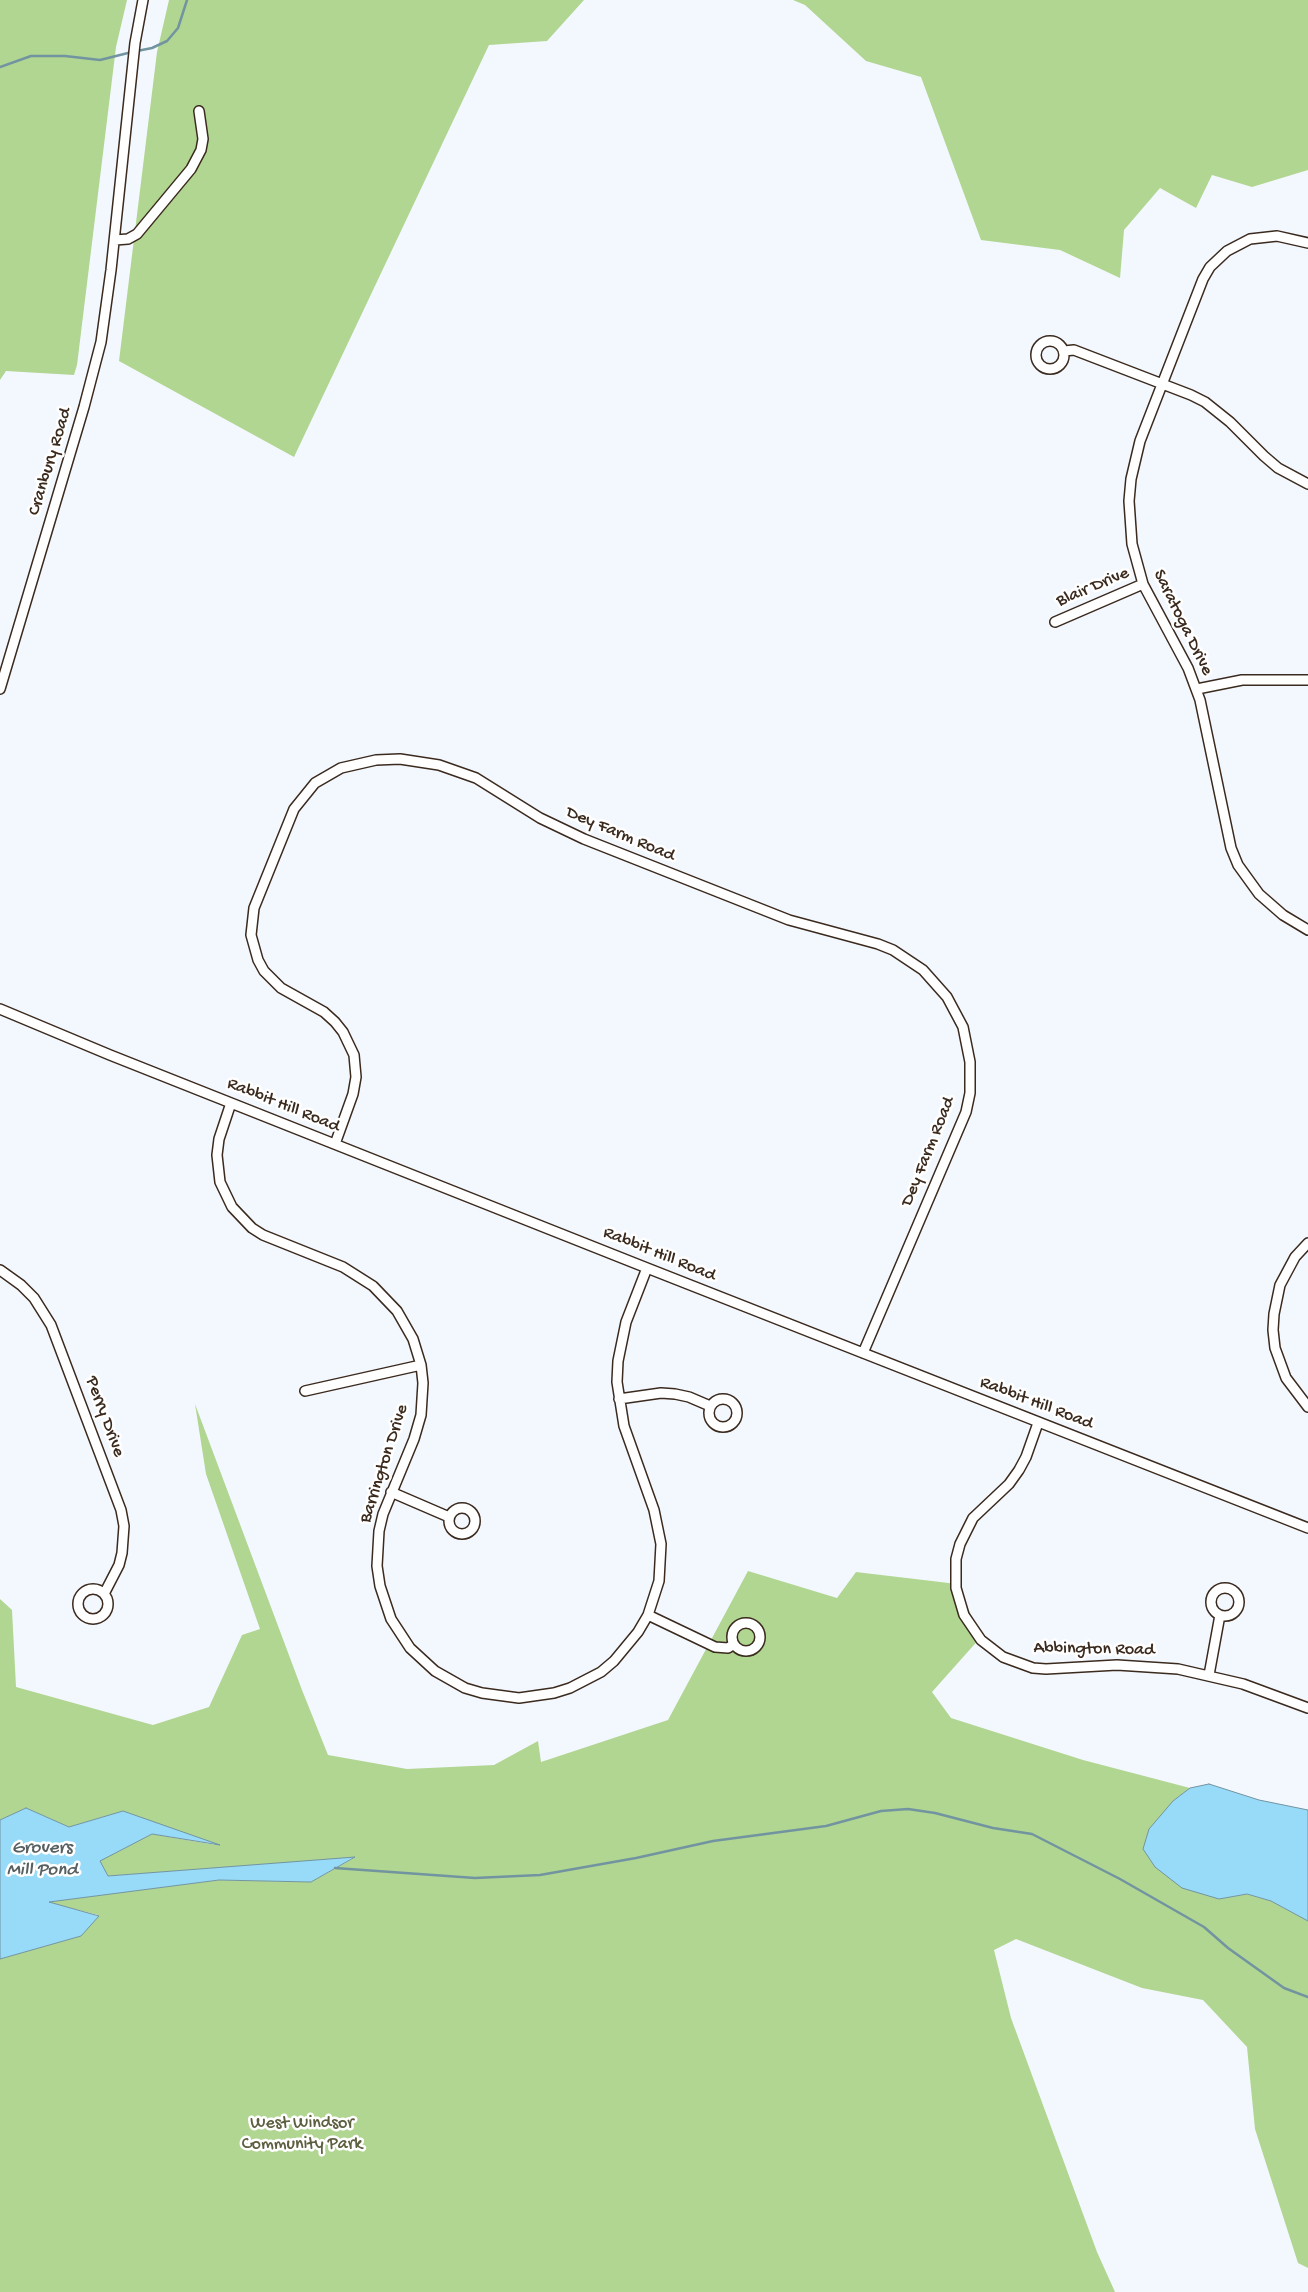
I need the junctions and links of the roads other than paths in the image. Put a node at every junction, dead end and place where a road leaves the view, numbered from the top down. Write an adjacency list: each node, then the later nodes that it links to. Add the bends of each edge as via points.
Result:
1 (143, 0): 3 (street, Cranbury Road)
2 (199, 111): 3 (street, via 203,139 191,168 137,234 128,239)
3 (114, 240): 11 (street, Cranbury Road, via 94,375)
4 (1308, 243): 6 (street, Saratoga Drive, via 1283,237 1264,237 1238,244 1218,258 1203,279)
5 (1064, 351): 6 (street, via 1074,350)
6 (1162, 384): 7 (street, via 1205,402 1278,468); 8 (street, Saratoga Drive, via 1140,441 1131,479 1130,532)
7 (1308, 484)
8 (1143, 584): 9 (street, Blair Drive); 12 (street, Saratoga Drive)
9 (1055, 622)
10 (1308, 680): 12 (street, via 1242,680)
11 (0, 689)
12 (1197, 689): 13 (street, Saratoga Drive, via 1226,830 1238,865 1270,905)
13 (1308, 930)
14 (0, 1009): 15 (street, Rabbit Hill Road)
15 (230, 1103): 16 (street, Rabbit Hill Road); 21 (street, Barrington Drive, via 217,1155 220,1182 232,1207 263,1236 343,1267 373,1286 389,1301 406,1325)
16 (335, 1144): 18 (street, Rabbit Hill Road); 20 (street, Dey Farm Road, via 353,1094 354,1055 335,1022 324,1012 281,988 264,971 251,935 254,908 294,809 315,783 341,768 376,760 400,759 439,765 476,778 540,818 584,839 789,920 893,950 923,970 947,997 962,1027 970,1062 966,1112)
17 (1308, 1243): 25 (street, via 1280,1284 1273,1330 1275,1348 1286,1378)
18 (647, 1268): 20 (street, Rabbit Hill Road); 23 (street, Barrington Drive, via 621,1343)
19 (0, 1270): 30 (street, Perry Drive, via 21,1284 34,1298 51,1325 121,1510 124,1526 122,1553)
20 (863, 1353): 26 (street, Rabbit Hill Road)
21 (421, 1366): 22 (street); 27 (street, Barrington Drive, via 421,1415)
22 (305, 1391)
23 (619, 1399): 24 (street, via 661,1393 689,1397); 31 (street, Barrington Drive, via 624,1426 654,1510 660,1544 658,1582)
24 (710, 1406)
25 (1308, 1407)
26 (1038, 1423): 29 (street, Rabbit Hill Road); 34 (street, Abbington Road, via 1019,1470 974,1518 960,1544 956,1559 956,1588 972,1629 1003,1657 1033,1668 1148,1666)
27 (391, 1492): 28 (street); 31 (street, Barrington Drive, via 377,1548 377,1566 385,1603 410,1648 450,1681 502,1697 536,1697 570,1688 601,1672 614,1661)
28 (449, 1517)
29 (1308, 1528)
30 (104, 1594)
31 (648, 1615): 33 (street, via 715,1647 728,1648)
32 (1220, 1616): 34 (street)
33 (734, 1644)
34 (1210, 1675): 35 (street, Abbington Road)
35 (1308, 1708)

